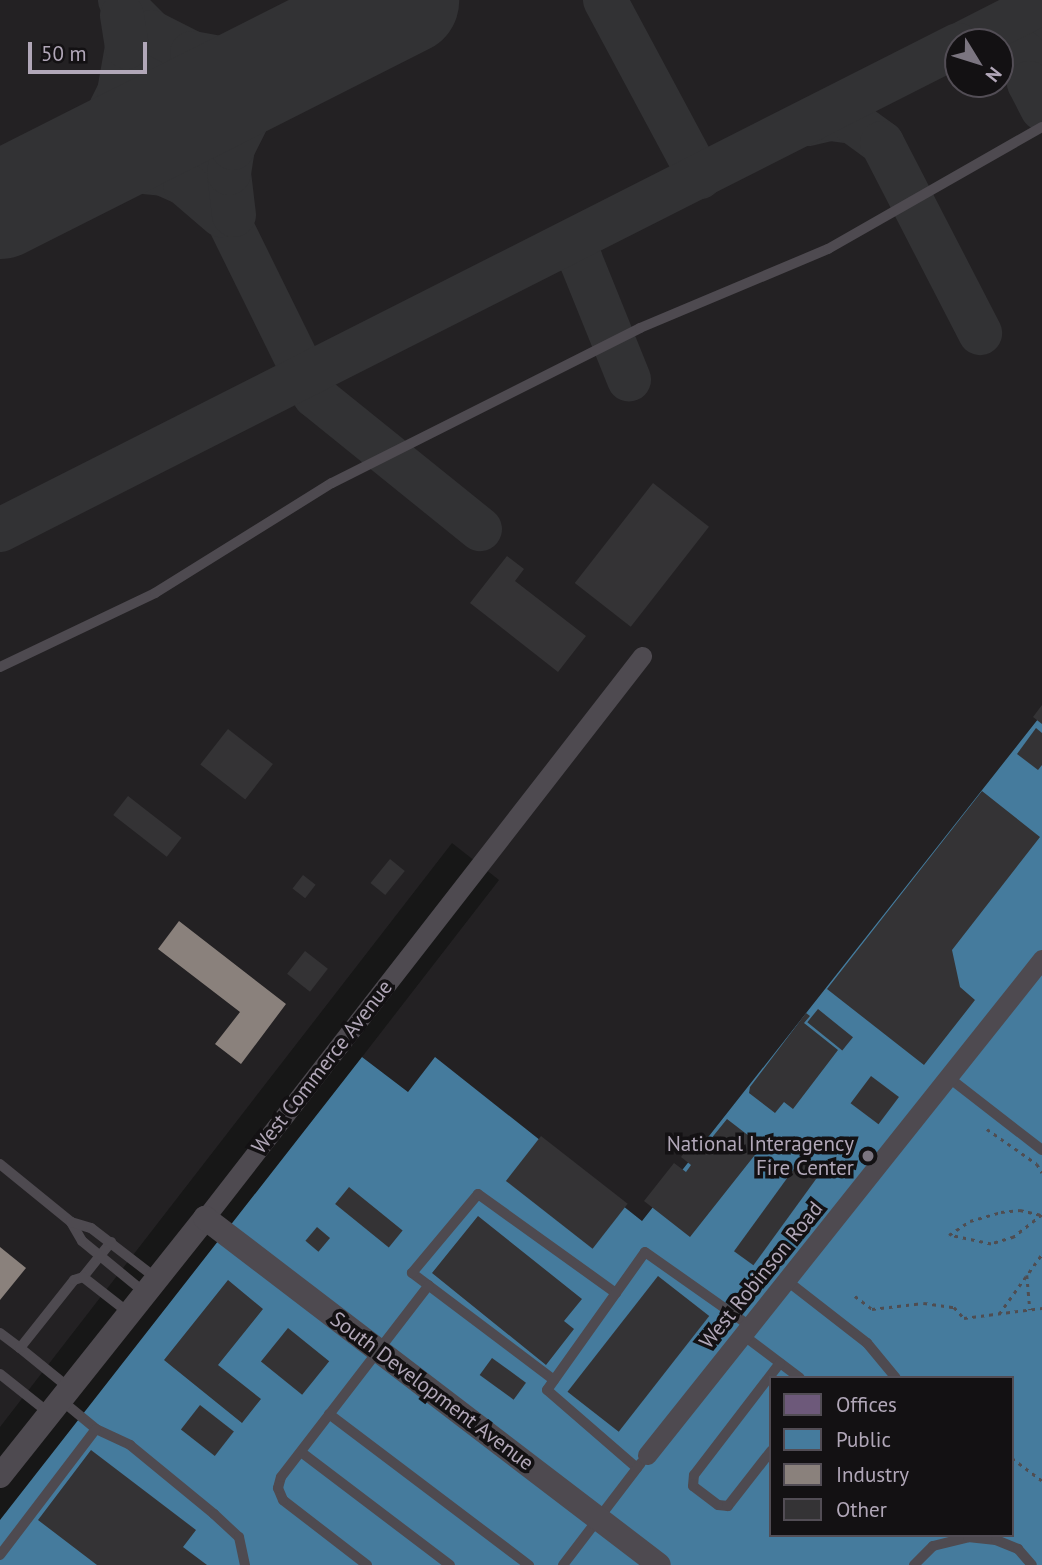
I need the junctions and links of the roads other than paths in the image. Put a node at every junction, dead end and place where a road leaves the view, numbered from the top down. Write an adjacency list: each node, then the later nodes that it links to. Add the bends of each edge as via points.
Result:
1 (1042, 127): 3 (lane, via 828,249 640,328 332,483 155,593)
2 (642, 656): 8 (street, West Commerce Avenue)
3 (0, 667)
4 (1042, 959): 5 (street, West Robinson Road)
5 (948, 1077): 6 (lane); 13 (street, West Robinson Road)
6 (1042, 1150)
7 (1, 1168): 9 (lane)
8 (205, 1218): 15 (street, West Commerce Avenue); 21 (street, South Development Avenue)
9 (71, 1222): 10 (lane, via 91,1228); 11 (lane, via 82,1241)
10 (111, 1242): 11 (lane); 15 (lane)
11 (100, 1256): 12 (lane); 15 (lane)
12 (83, 1277): 17 (lane); 20 (lane, via 74,1280)
13 (786, 1280): 18 (street, West Robinson Road); 25 (lane, via 867,1343)
14 (429, 1285): 16 (lane, via 412,1273 478,1194); 21 (lane); 28 (lane)
15 (151, 1286): 17 (street, West Commerce Avenue)
16 (616, 1293): 18 (lane, via 645,1252); 28 (lane)
17 (129, 1313): 29 (street, West Commerce Avenue)
18 (746, 1331): 22 (lane); 34 (street, West Robinson Road)
19 (0, 1333): 20 (lane)
20 (20, 1349): 29 (lane)
21 (378, 1350): 30 (lane); 36 (street, South Development Avenue)
22 (780, 1363): 23 (lane); 24 (lane)
23 (770, 1376)
24 (797, 1376)
25 (895, 1376)
26 (769, 1377): 33 (lane, via 701,1466 693,1486 718,1505 728,1506)
27 (2, 1380): 29 (lane)
28 (554, 1380): 34 (lane, via 547,1390)
29 (60, 1400): 31 (lane); 35 (street, West Commerce Avenue)
30 (329, 1413): 32 (lane); 41 (lane)
31 (96, 1429): 37 (lane); 38 (lane, via 130,1445 214,1514 239,1537)
32 (301, 1452): 39 (lane, via 281,1477 279,1495); 40 (lane)
33 (769, 1454)
34 (642, 1461): 36 (lane)
35 (0, 1476)
36 (598, 1518): 42 (lane); 43 (street, South Development Avenue)
37 (0, 1555)
38 (248, 1563)
39 (367, 1565)
40 (450, 1565)
41 (529, 1565)
42 (563, 1565)
43 (659, 1565)
44 (914, 1565): 45 (lane, via 933,1546 968,1537 996,1539 1018,1549)
45 (1032, 1565)

